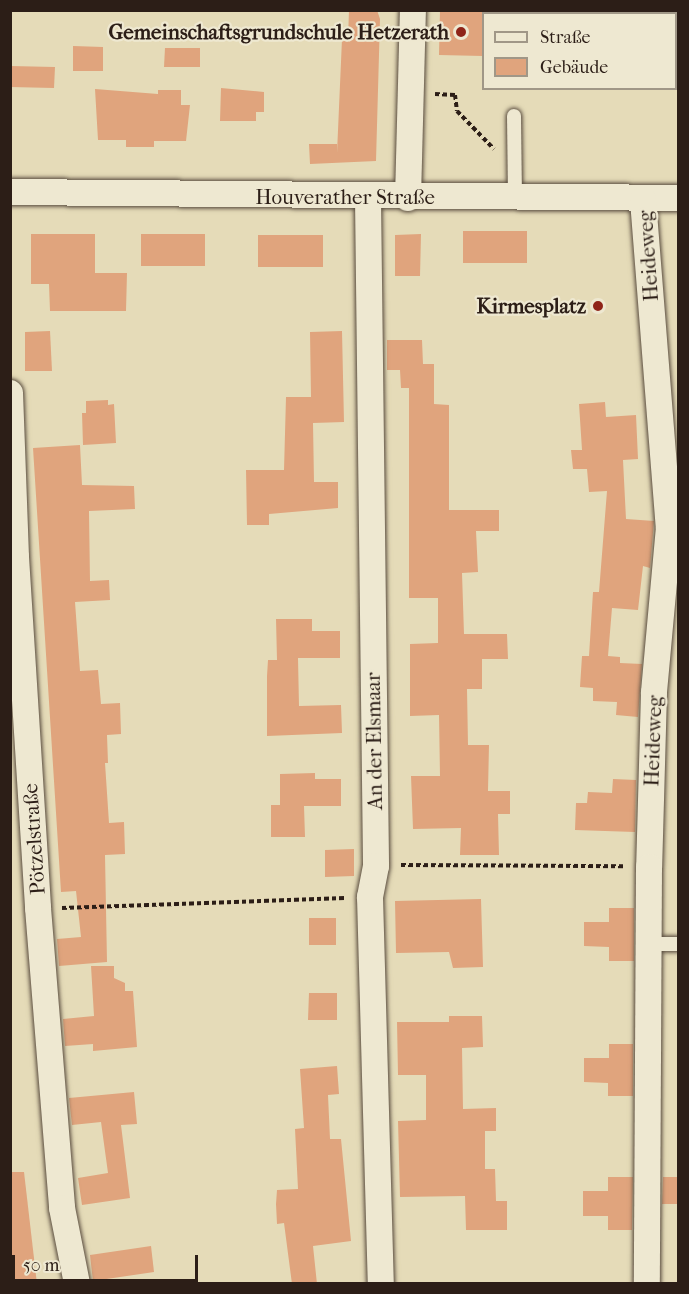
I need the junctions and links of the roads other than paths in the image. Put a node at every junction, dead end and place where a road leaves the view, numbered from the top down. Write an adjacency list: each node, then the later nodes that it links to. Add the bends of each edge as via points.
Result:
1 (413, 10): 6 (street)
2 (514, 116): 4 (lane)
3 (10, 192): 5 (street, Houverather Straße)
4 (515, 197): 6 (street, Houverather Straße); 8 (street, Houverather Straße)
5 (368, 198): 6 (street, Houverather Straße); 13 (street, An der Elsmaar, via 376,866 370,897)
6 (408, 198)
7 (678, 198): 8 (street, Houverather Straße)
8 (644, 200): 10 (street, Heideweg, via 669,527 654,693)
9 (10, 393): 12 (street, Pötzelstraße, via 38,908 62,1208)
10 (648, 944): 11 (lane); 14 (street, Heideweg)
11 (678, 944)
12 (77, 1284)
13 (381, 1284)
14 (646, 1284)

